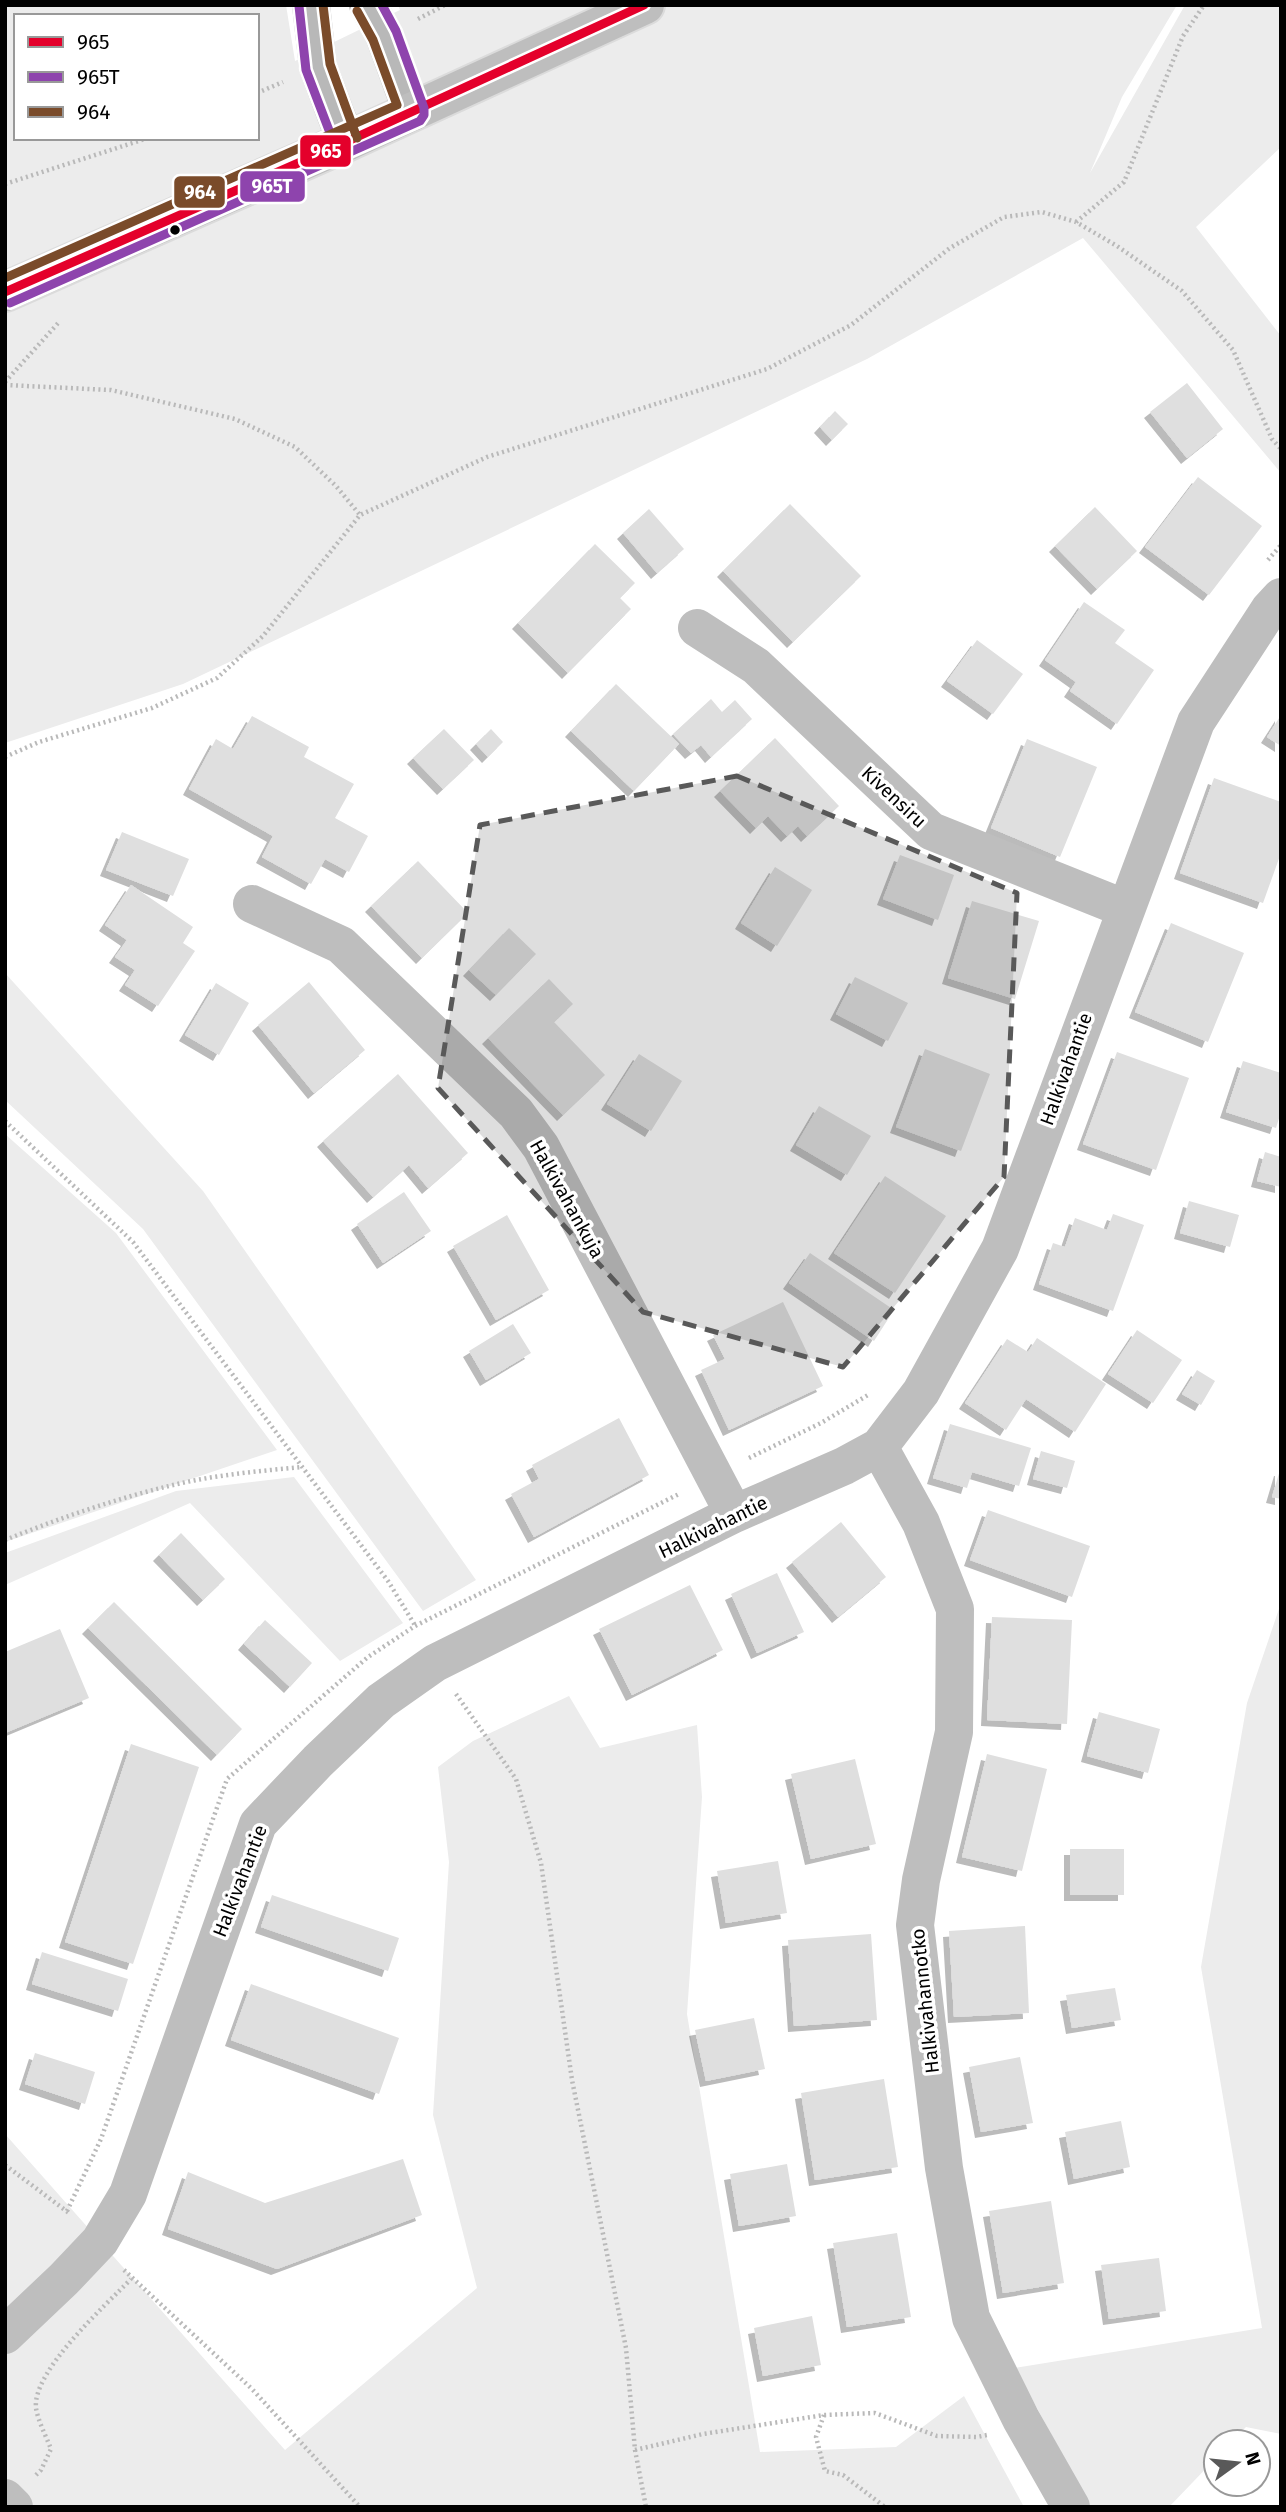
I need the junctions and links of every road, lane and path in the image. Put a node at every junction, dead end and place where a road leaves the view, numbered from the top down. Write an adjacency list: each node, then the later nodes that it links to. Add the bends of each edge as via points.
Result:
1 (311, 5): 7 (main road, via 318,67)
2 (368, 5): 5 (main road)
3 (645, 5): 5 (street)
4 (1203, 5): 9 (path, via 1182,36 1124,182)
5 (412, 112): 7 (street)
6 (142, 140): 8 (path)
7 (346, 142): 10 (street)
8 (5, 184)
9 (1076, 222): 13 (path, via 1182,291 1233,350 1272,439); 14 (path, via 1042,212 1004,217 950,248 852,326 767,369 487,457)
10 (5, 292)
11 (60, 321): 12 (path)
12 (5, 383): 14 (path, via 111,390 235,419 295,447)
13 (1281, 449)
14 (360, 515): 17 (path, via 263,636 217,678 152,708)
15 (1281, 597): 19 (street, Halkivahantie, via 1196,722)
16 (697, 628): 19 (street, Kivensiru, via 756,666 930,831)
17 (5, 757)
18 (252, 904): 23 (street, Halkivahankuja, via 341,945 516,1113 541,1147)
19 (1126, 909): 21 (street, Halkivahantie, via 1000,1249 921,1392)
20 (5, 1121): 22 (path, via 133,1242)
21 (879, 1447): 23 (street, Halkivahantie); 30 (street, Halkivahannotko, via 921,1523 955,1609 954,1732 915,1925 944,2168 971,2318)
22 (303, 1467): 24 (path, via 170,1485); 25 (path, via 388,1581)
23 (734, 1514): 25 (street, Halkivahantie)
24 (5, 1540)
25 (435, 1663): 28 (street, Halkivahantie, via 381,1701 258,1824 128,2194 100,2241); 31 (path, via 516,1779 541,1863 572,2080 626,2348)
26 (5, 2165): 27 (path)
27 (67, 2211)
28 (5, 2335)
29 (824, 2415): 30 (path, via 875,2413 937,2436 977,2437); 31 (path); 35 (path, via 816,2437 825,2471 844,2475)
30 (1021, 2419): 36 (street, Halkivahannotko)
31 (635, 2450): 34 (path)
32 (9, 2502): 33 (path, via 41,2470 51,2449 36,2407 39,2385 61,2353 131,2279 252,2389)
33 (360, 2507)
34 (646, 2507)
35 (885, 2507)
36 (1071, 2507)

